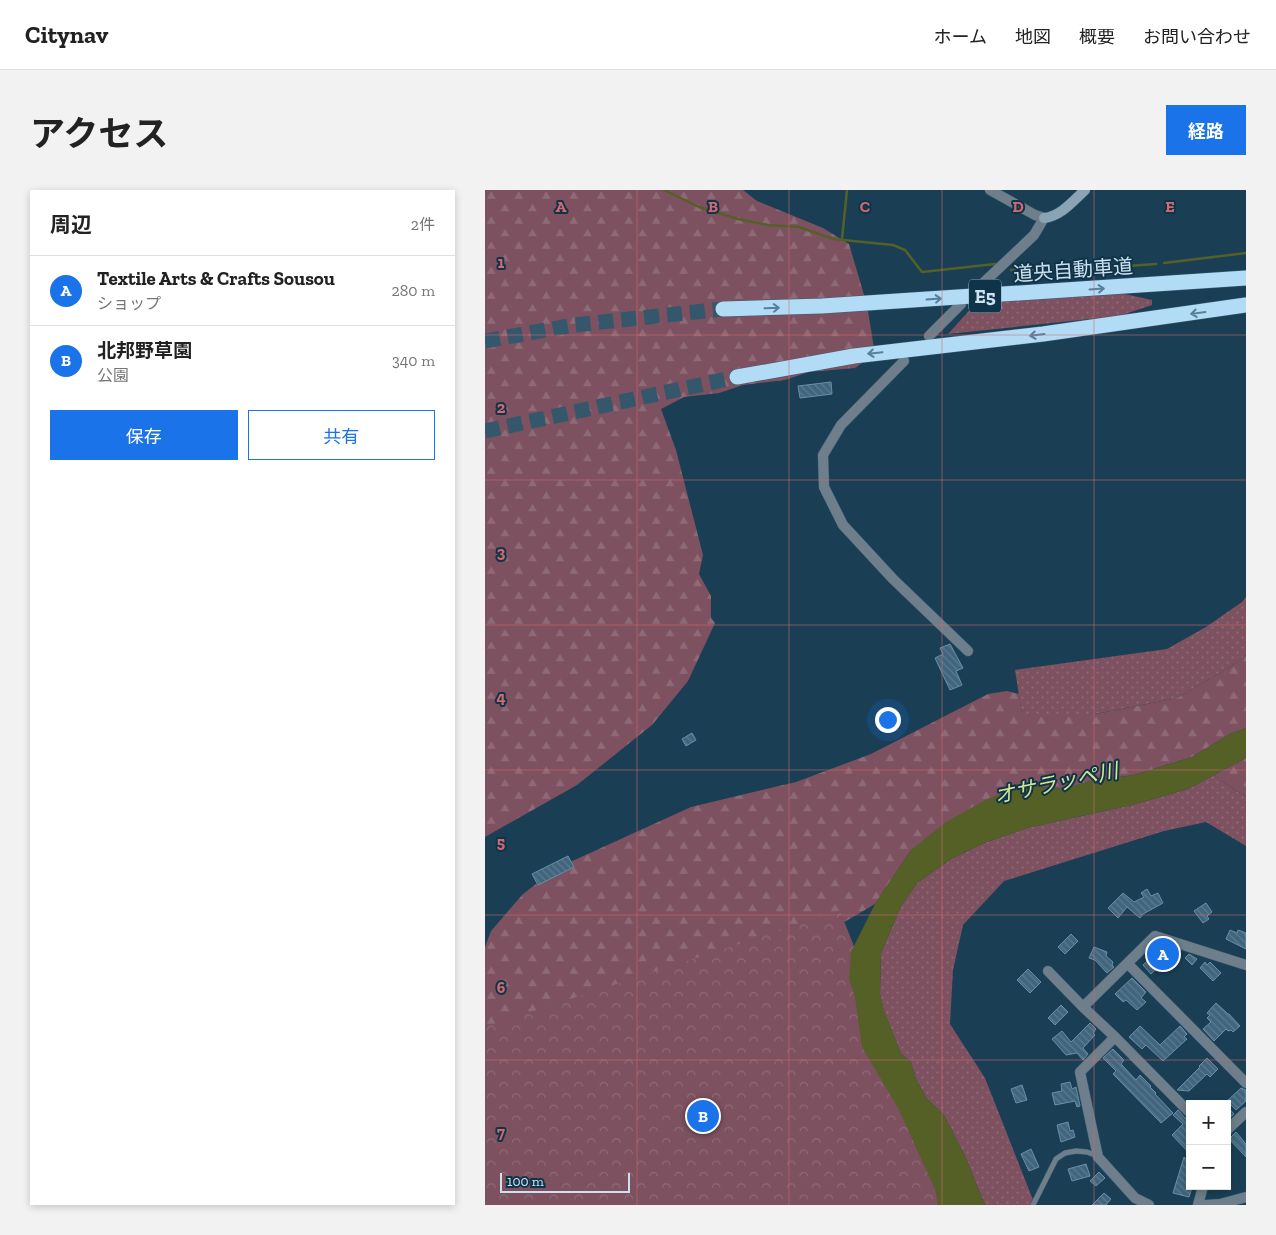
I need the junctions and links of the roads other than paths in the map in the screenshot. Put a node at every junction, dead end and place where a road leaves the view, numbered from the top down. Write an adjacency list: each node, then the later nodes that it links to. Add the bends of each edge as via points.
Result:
1 (989, 190): 3 (street)
2 (1085, 190): 3 (main road, via 1065,209 1053,217)
3 (1044, 218): 5 (street, via 1034,235)
4 (1246, 278): 8 (highway, 道央自動車道 / E5, one-way to 4, via 822,306)
5 (978, 288)
6 (961, 304): 9 (street)
7 (1246, 305): 11 (highway, E5, one-way to 11, via 1043,334 854,356)
8 (723, 309)
9 (929, 336)
10 (904, 361): 12 (street, via 841,424 823,456 824,487 843,524 893,579)
11 (737, 377)
12 (968, 651)
13 (1128, 964): 14 (street, via 1155,936); 16 (street); 18 (street)
14 (1246, 964)
15 (1048, 971): 16 (street)
16 (1083, 1007): 17 (street)
17 (1115, 1037): 19 (street); 22 (street, via 1080,1072)
18 (1246, 1082)
19 (1186, 1109)
20 (1246, 1112): 21 (street)
21 (1231, 1126)
22 (1098, 1157): 25 (lane, via 1076,1151 1056,1159); 26 (street, via 1135,1198)
23 (1202, 1190): 27 (street)
24 (1246, 1197): 28 (street)
25 (1033, 1205)
26 (1149, 1205)
27 (1198, 1205)
28 (1206, 1205)

